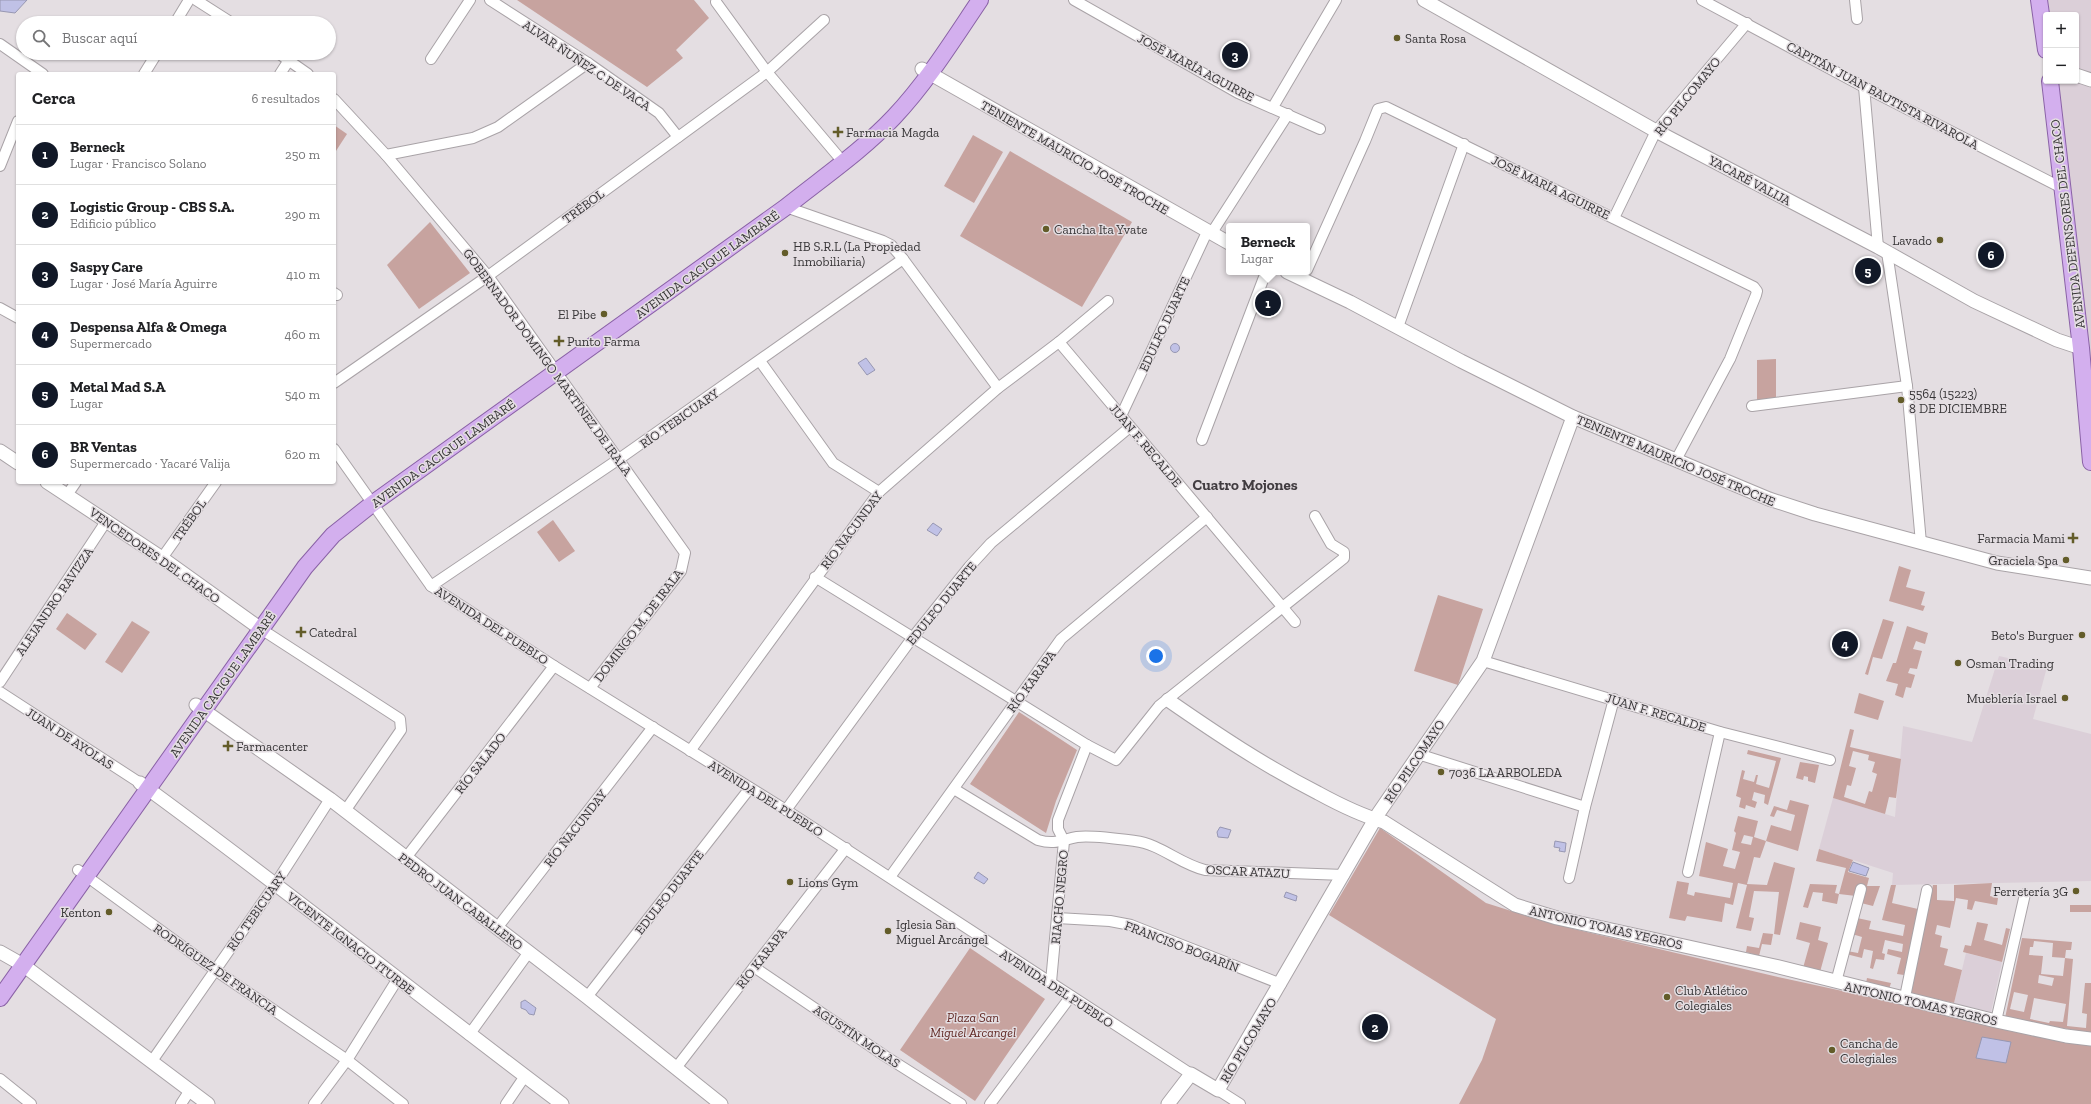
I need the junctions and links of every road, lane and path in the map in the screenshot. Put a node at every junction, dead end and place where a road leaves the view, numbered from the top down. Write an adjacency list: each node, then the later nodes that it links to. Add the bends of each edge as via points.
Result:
1 (189, 0): 14 (street)
2 (196, 0): 15 (street)
3 (470, 0): 22 (street)
4 (490, 0): 26 (street, ALVAR ÑUÑEZ C DE VACA)
5 (969, 0): 27 (main road, AVENIDA CACIQUE LAMBARÉ)
6 (980, 0): 27 (main road, AVENIDA CACIQUE LAMBARÉ)
7 (1074, 0): 38 (street, JOSÉ MARÍA AGUIRRE, via 1238,93)
8 (1336, 0): 38 (street)
9 (1424, 0): 42 (street, YACARÉ VALIJA)
10 (1702, 0): 18 (street, CAPITÁN JUAN BAUTISTA RIVAROLA)
11 (1855, 0): 16 (street)
12 (2039, 0): 20 (main road)
13 (716, 2): 32 (street)
14 (179, 16)
15 (221, 16)
16 (1857, 19)
17 (824, 20): 32 (street, TRÉBOL)
18 (1747, 23): 36 (street, CAPITÁN JUAN BAUTISTA RIVAROLA); 42 (street, RÍO PILCOMAYO)
19 (0, 44): 21 (street)
20 (2046, 48)
21 (16, 56)
22 (431, 59)
23 (22, 60): 28 (street)
24 (153, 60): 29 (street)
25 (289, 60): 30 (street); 31 (street)
26 (588, 63): 43 (street, ALVAR ÑUÑEZ C DE VACA, via 659,113); 45 (street, via 498,127 473,138)
27 (926, 71): 46 (main road, AVENIDA CACIQUE LAMBARÉ); 51 (street, TENIENTE MAURICIO JOSÉ TROCHE)
28 (38, 72)
29 (145, 72)
30 (281, 72)
31 (305, 72)
32 (767, 72): 43 (street, TRÉBOL); 46 (street)
33 (2079, 76): 34 (street)
34 (2091, 80)
35 (2050, 84): 48 (main road, AVENIDA DEFENSORES DEL CHACO)
36 (1864, 87): 48 (street, CAPITÁN JUAN BAUTISTA RIVAROLA); 53 (street)
37 (336, 101): 45 (street, GOBERNADOR DOMINGO MARTÍNEZ DE IRALA)
38 (1273, 107): 39 (street, JOSÉ MARÍA AGUIRRE)
39 (1288, 114): 41 (street, JOSÉ MARÍA AGUIRRE); 51 (street, EDULFO DUARTE)
40 (16, 126): 47 (street)
41 (1320, 129)
42 (1656, 131): 50 (street, RÍO PILCOMAYO); 53 (street, YACARÉ VALIJA)
43 (678, 136): 58 (street, TRÉBOL)
44 (1464, 144): 50 (street, JOSÉ MARÍA AGUIRRE); 55 (street, JOSÉ MARÍA AGUIRRE, via 1386,107 1378,109); 62 (street)
45 (386, 155): 58 (street, GOBERNADOR DOMINGO MARTÍNEZ DE IRALA)
46 (840, 159): 49 (main road, AVENIDA CACIQUE LAMBARÉ)
47 (0, 166)
48 (2064, 189): 64 (main road, AVENIDA DEFENSORES DEL CHACO)
49 (775, 210): 54 (street, via 883,241 891,245); 66 (main road, AVENIDA CACIQUE LAMBARÉ)
50 (1614, 218): 78 (street, JOSÉ MARÍA AGUIRRE, via 1754,287 1757,291 1730,359)
51 (1209, 233): 52 (street, TENIENTE MAURICIO JOSÉ TROCHE); 71 (street, EDULFO DUARTE)
52 (1226, 242)
53 (1883, 249): 64 (street, YACARÉ VALIJA, via 1974,302 2057,340); 68 (street)
54 (903, 259): 65 (street, RÍO TEBICUARY); 69 (street)
55 (1310, 265)
56 (1265, 275): 74 (street)
57 (1308, 275): 62 (street, TENIENTE MAURICIO JOSÉ TROCHE)
58 (488, 276): 66 (street, GOBERNADOR DOMINGO MARTÍNEZ DE IRALA); 67 (street, TRÉBOL)
59 (1108, 302): 63 (street, RÍO ÑACUNDAY)
60 (0, 308): 61 (street)
61 (16, 317)
62 (1398, 327): 72 (street, TENIENTE MAURICIO JOSÉ TROCHE)
63 (1059, 342): 69 (street, RÍO ÑACUNDAY); 71 (street, JUAN F. RECALDE)
64 (2086, 349): 80 (main road, AVENIDA DEFENSORES DEL CHACO)
65 (760, 361): 77 (street, RÍO TEBICUARY); 84 (street, via 833,462)
66 (555, 368): 77 (street, GOBERNADOR DOMINGO MARTÍNEZ DE IRALA); 86 (main road, AVENIDA CACIQUE LAMBARÉ)
67 (336, 381)
68 (1907, 386): 70 (street); 90 (street)
69 (998, 388): 84 (street, RÍO ÑACUNDAY)
70 (1752, 406)
71 (1121, 416): 73 (street, JUAN F. RECALDE)
72 (1573, 417): 78 (street, TENIENTE MAURICIO JOSÉ TROCHE); 100 (street, RÍO PILCOMAYO)
73 (1130, 428): 88 (street, JUAN F. RECALDE); 99 (street, EDULFO DUARTE, via 991,543)
74 (1202, 440)
75 (336, 452): 86 (street, AVENIDA DEL PUEBLO)
76 (1, 453): 79 (street)
77 (620, 459): 92 (street, GOBERNADOR DOMINGO MARTÍNEZ DE IRALA, via 685,553); 95 (street, RÍO TEBICUARY)
78 (1676, 460): 90 (street, TENIENTE MAURICIO JOSÉ TROCHE, via 1769,499)
79 (16, 462)
80 (2091, 462)
81 (50, 484): 85 (street, VENCEDORES DEL CHACO)
82 (75, 484): 85 (street)
83 (215, 484): 91 (street, TRÉBOL)
84 (879, 492): 93 (street, RÍO ÑACUNDAY)
85 (67, 495): 89 (street, VENCEDORES DEL CHACO)
86 (369, 501): 95 (street, AVENIDA DEL PUEBLO); 98 (main road, AVENIDA CACIQUE LAMBARÉ, via 337,521 311,546)
87 (1315, 516): 96 (street, via 1331,544 1345,555)
88 (1207, 517): 96 (street, JUAN F. RECALDE); 107 (street, RÍO KARAPA, via 1061,638)
89 (107, 520): 91 (street, VENCEDORES DEL CHACO); 102 (street, ALEJANDRO RAVIZZA)
90 (1921, 543): 94 (street, TENIENTE MAURICIO JOSÉ TROCHE, via 1997,563)
91 (162, 558): 98 (street, VENCEDORES DEL CHACO)
92 (685, 561): 103 (street, DOMINGO M. DE IRALA, via 681,571)
93 (815, 577): 99 (street); 112 (street, RÍO ÑACUNDAY)
94 (2091, 578)
95 (431, 586): 101 (street, AVENIDA DEL PUEBLO)
96 (1283, 606): 97 (street, JUAN F. RECALDE); 106 (street)
97 (1294, 622)
98 (258, 626): 108 (main road, AVENIDA CACIQUE LAMBARÉ); 121 (street, via 400,719 401,730)
99 (913, 638): 107 (street); 120 (street, EDULFO DUARTE)
100 (1483, 661): 105 (street, JUAN F. RECALDE); 113 (street, RÍO PILCOMAYO)
101 (554, 666): 103 (street, AVENIDA DEL PUEBLO); 125 (street, RÍO SALADO)
102 (0, 682)
103 (590, 688): 109 (street, AVENIDA DEL PUEBLO)
104 (0, 692): 115 (street, JUAN DE AYOLAS)
105 (1614, 699): 110 (street, JUAN F. RECALDE); 119 (street)
106 (1168, 700): 111 (street, via 1150,716 1116,760); 122 (street, ANTONIO TOMAS YEGROS, via 1240,749 1287,777)
107 (1016, 701): 111 (street); 117 (street, RÍO KARAPA)
108 (200, 708): 115 (main road, AVENIDA CACIQUE LAMBARÉ); 118 (street, PEDRO JUAN CABALLERO)
109 (652, 727): 112 (street, AVENIDA DEL PUEBLO); 136 (street, RÍO ÑACUNDAY)
110 (1720, 732): 114 (street, JUAN F. RECALDE); 126 (street)
111 (1087, 745): 123 (street, RIACHO NEGRO, via 1058,820 1058,829)
112 (690, 751): 116 (street, AVENIDA DEL PUEBLO)
113 (1418, 754): 119 (street); 122 (street, RÍO PILCOMAYO)
114 (1830, 760)
115 (144, 786): 127 (main road, AVENIDA CACIQUE LAMBARÉ); 131 (street, VICENTE IGNACIO ITURBE)
116 (750, 788): 120 (street, AVENIDA DEL PUEBLO); 148 (street, EDULFO DUARTE)
117 (954, 789): 123 (street, OSCAR ATAZU, via 1038,840 1050,843); 129 (street, RÍO KARAPA)
118 (330, 800): 121 (street, PEDRO JUAN CABALLERO); 131 (street, RÍO TEBICUARY)
119 (1585, 807): 130 (street)
120 (786, 810): 124 (street, AVENIDA DEL PUEBLO)
121 (345, 812): 125 (street, PEDRO JUAN CABALLERO)
122 (1374, 821): 128 (street, RÍO PILCOMAYO); 145 (street, ANTONIO TOMAS YEGROS, via 1384,822 1515,906 1557,918 1768,964)
123 (1064, 841): 128 (street, OSCAR ATAZU, via 1077,837 1148,843 1194,868 1218,872); 135 (street, RIACHO NEGRO)
124 (846, 848): 129 (street, AVENIDA DEL PUEBLO); 140 (street, RÍO KARAPA)
125 (405, 859): 136 (street, PEDRO JUAN CABALLERO)
126 (1688, 872)
127 (82, 873): 139 (main road, AVENIDA CACIQUE LAMBARÉ); 141 (street, RODRÍGUEZ DE FRANCIA)
128 (1344, 875): 146 (street, RÍO PILCOMAYO)
129 (890, 877): 144 (street, AVENIDA DEL PUEBLO)
130 (1569, 878)
131 (276, 883): 141 (street, RÍO TEBICUARY); 142 (street, VICENTE IGNACIO ITURBE)
132 (1861, 889): 145 (street)
133 (1926, 890): 150 (street)
134 (2025, 894): 151 (street)
135 (1057, 918): 144 (street, RIACHO NEGRO); 146 (street, FRANCISO BOGARÍN, via 1126,924)
136 (497, 928): 138 (street, PEDRO JUAN CABALLERO)
137 (0, 952): 139 (street)
138 (529, 952): 148 (street, PEDRO JUAN CABALLERO); 152 (street)
139 (18, 963): 143 (main road, AVENIDA CACIQUE LAMBARÉ); 149 (main road, AVENIDA CACIQUE LAMBARÉ); 155 (street)
140 (754, 967): 156 (street, RÍO KARAPA); 170 (street, AGUSTÍN MOLAS)
141 (215, 970): 154 (street, RODRÍGUEZ DE FRANCIA); 155 (street, RÍO TEBICUARY)
142 (398, 980): 152 (street, VICENTE IGNACIO ITURBE); 154 (street)
143 (0, 981)
144 (1051, 982): 147 (street, AVENIDA DEL PUEBLO)
145 (1836, 982): 150 (street, ANTONIO TOMAS YEGROS)
146 (1281, 984): 161 (street, RÍO PILCOMAYO)
147 (1071, 996): 157 (street, AVENIDA DEL PUEBLO); 171 (street)
148 (587, 997): 156 (street, PEDRO JUAN CABALLERO)
149 (0, 998)
150 (1905, 998): 151 (street, ANTONIO TOMAS YEGROS)
151 (1996, 1021): 153 (street, ANTONIO TOMAS YEGROS)
152 (469, 1035): 158 (street, VICENTE IGNACIO ITURBE)
153 (2091, 1039)
154 (347, 1060): 165 (street); 166 (street, RODRÍGUEZ DE FRANCIA)
155 (152, 1061): 160 (street)
156 (676, 1068): 169 (street, PEDRO JUAN CABALLERO)
157 (1191, 1074): 161 (street, AVENIDA DEL PUEBLO); 172 (street)
158 (525, 1076): 167 (street); 168 (street, VICENTE IGNACIO ITURBE)
159 (0, 1079): 162 (street)
160 (190, 1090): 163 (street); 164 (street)
161 (1218, 1090): 173 (street, AVENIDA DEL PUEBLO)
162 (31, 1104)
163 (181, 1104)
164 (208, 1104)
165 (314, 1104)
166 (403, 1104)
167 (506, 1104)
168 (562, 1104)
169 (721, 1104)
170 (961, 1104)
171 (990, 1104)
172 (1168, 1104)
173 (1240, 1104)

